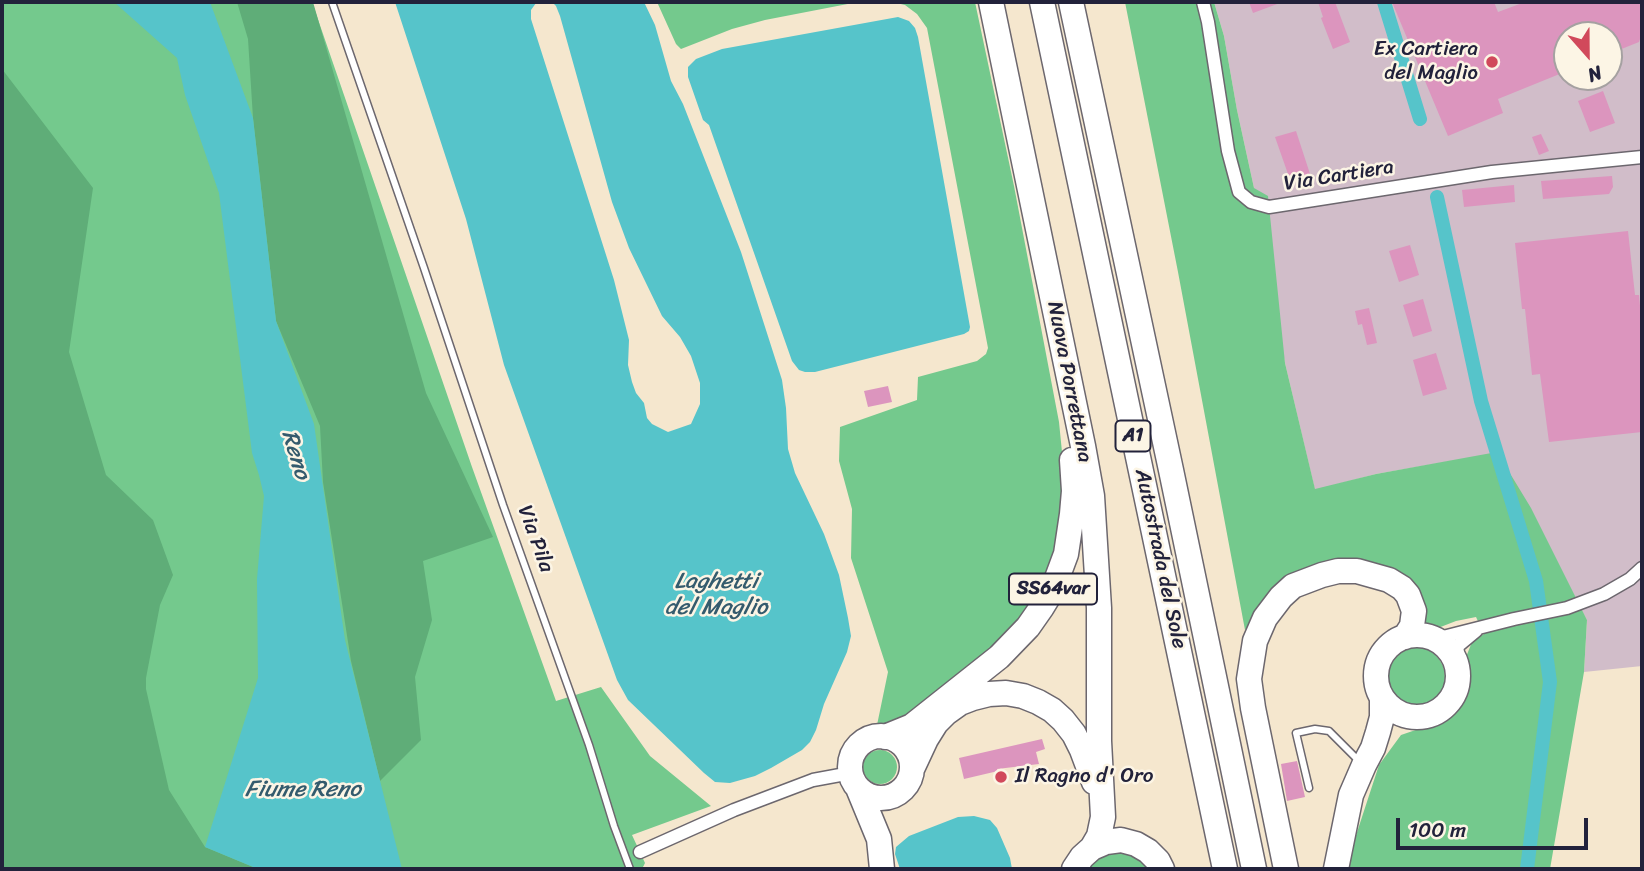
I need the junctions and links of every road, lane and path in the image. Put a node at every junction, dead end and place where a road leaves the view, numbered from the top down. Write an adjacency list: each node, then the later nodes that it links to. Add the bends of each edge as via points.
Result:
1 (332, 2): 27 (lane, Via Pila)
2 (991, 2): 7 (highway, Nuova Porrettana / SS64var)
3 (1042, 2): 32 (highway, Autostrada del Sole / A1)
4 (1071, 2): 33 (highway, Autostrada del Sole / A1)
5 (1203, 2): 6 (street, Via Cartiera, via 1228,151 1239,192 1251,202 1269,206 1492,172)
6 (1642, 157)
7 (1066, 365): 15 (highway, SS64var, via 1074,491 1066,554 1053,589 1028,627 999,657 912,726); 17 (highway, Nuova Porrettana / SS64var, via 1092,496 1097,550)
8 (1642, 568): 9 (street, via 1604,594 1567,608)
9 (1479, 629): 11 (street); 12 (street, via 1458,646)
10 (1405, 637): 11 (highway); 13 (highway, via 1394,642 1378,662 1377,686); 34 (highway, via 1413,618 1408,595 1389,580 1357,571 1338,571 1293,586 1265,618 1255,641 1249,679)
11 (1435, 639): 12 (highway)
12 (1455, 662): 14 (highway, via 1458,680 1448,704 1438,712)
13 (1382, 698): 14 (highway, via 1400,714); 16 (highway)
14 (1412, 717): 16 (highway, via 1390,731)
15 (885, 737): 18 (highway, via 907,751); 19 (highway, SS64var, via 870,739 856,749 850,764)
16 (1368, 757): 20 (lane, via 1328,731 1296,733); 35 (highway, via 1351,795)
17 (1102, 768): 22 (highway); 24 (highway, SS64var, via 1119,816)
18 (912, 769): 21 (highway, via 907,784); 22 (highway, via 926,739 946,713 989,694 1023,696 1052,710 1074,734 1090,769)
19 (855, 781): 21 (highway, via 875,798); 23 (highway); 26 (street, via 814,780)
20 (1309, 788)
21 (894, 795): 23 (highway)
22 (1103, 817): 25 (highway)
23 (879, 839): 29 (highway)
24 (1136, 844): 25 (highway, via 1121,840); 31 (highway, SS64var)
25 (1092, 848): 30 (highway)
26 (640, 852): 27 (lane)
27 (626, 859): 28 (lane, Via Pila)
28 (630, 869)
29 (882, 869)
30 (1074, 869)
31 (1162, 869)
32 (1225, 869)
33 (1255, 869)
34 (1286, 869)
35 (1336, 869)

